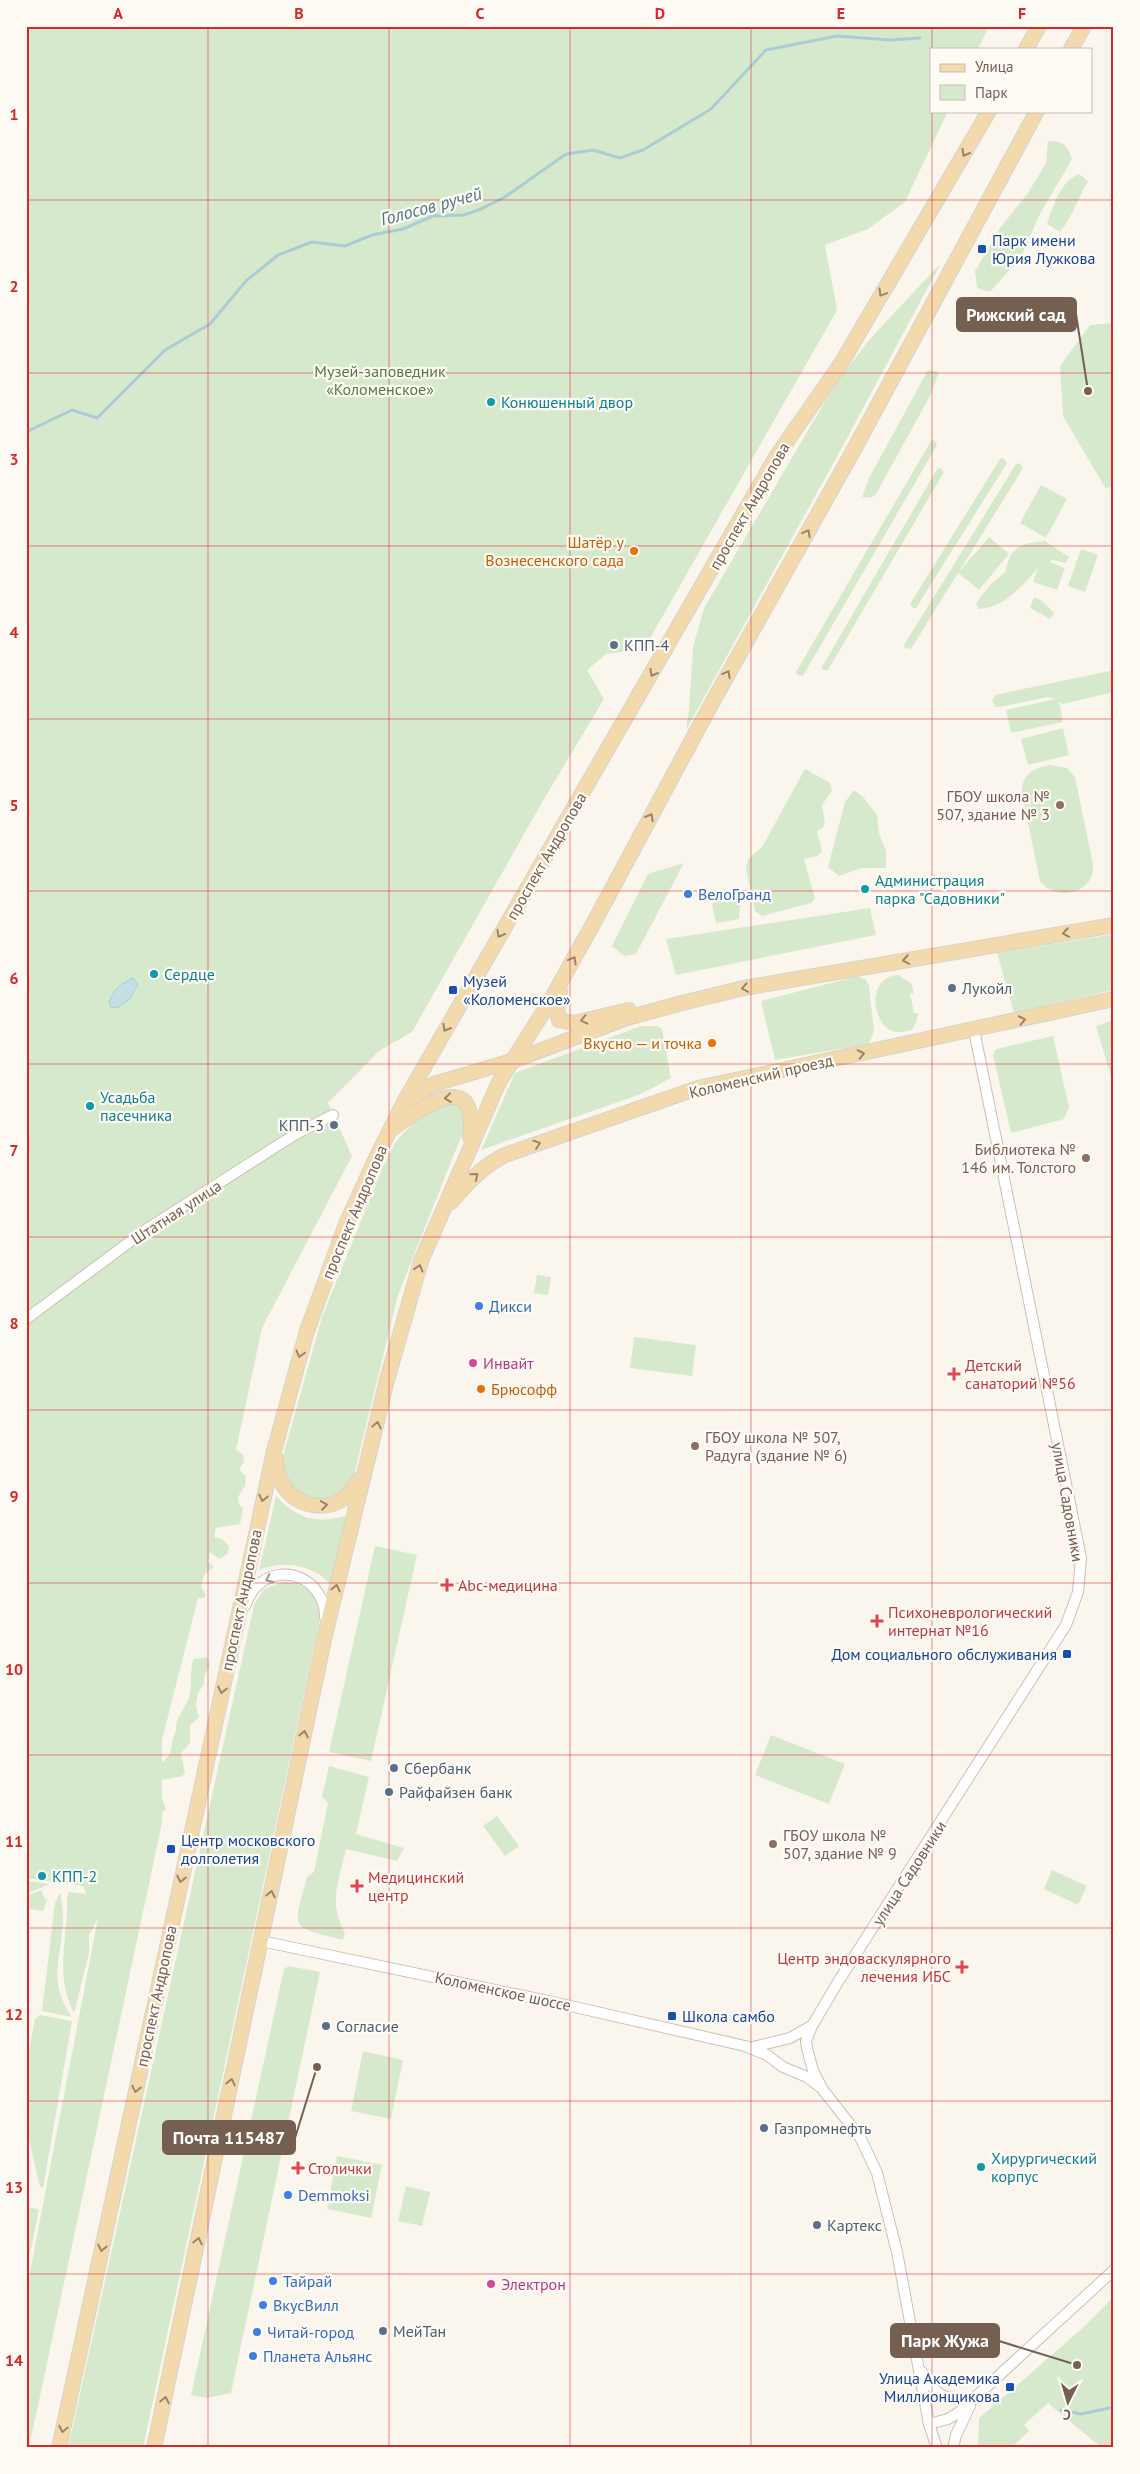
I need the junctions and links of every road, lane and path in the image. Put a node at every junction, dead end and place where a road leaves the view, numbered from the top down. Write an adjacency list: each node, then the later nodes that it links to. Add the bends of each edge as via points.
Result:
1 (1039, 26): 3 (main road)
2 (1084, 26): 4 (main road)
3 (1027, 48)
4 (1073, 48)
5 (989, 112): 13 (main road, проспект Андропова, one-way to 13, via 842,362 776,457)
6 (1036, 112): 8 (main road, one-way to 6)
7 (1114, 925): 10 (main road, one-way to 10, via 744,988)
8 (563, 977): 10 (main road, one-way to 8, via 637,1008 574,1023 559,1020 557,1005); 12 (main road)
9 (1114, 999): 11 (main road, Коломенский проезд, one-way to 9)
10 (648, 1012): 12 (main road)
11 (974, 1030): 17 (main road, Коломенский проезд, one-way to 11, via 466,1183 492,1162 514,1152 698,1088); 24 (street, улица Садовники, via 1080,1558 1078,1592 1066,1625)
12 (514, 1060): 13 (main road, via 434,1084); 16 (main road, via 499,1082)
13 (404, 1102): 15 (main road, проспект Андропова)
14 (333, 1115): 18 (street, Штатная улица, via 294,1135 147,1230)
15 (389, 1131): 16 (main road, one-way to 15, via 472,1114 467,1103 455,1097 427,1105); 19 (main road, проспект Андропова, one-way to 19, via 346,1224 311,1319)
16 (469, 1148): 17 (main road)
17 (439, 1219): 20 (main road, one-way to 17, via 408,1307)
18 (26, 1319)
19 (274, 1451): 20 (main road, one-way to 20, via 283,1485 298,1499 312,1505 327,1505 343,1498); 21 (main road, проспект Андропова, one-way to 21)
20 (365, 1472): 22 (main road, one-way to 20)
21 (236, 1625): 22 (street, one-way to 21, via 326,1606 320,1594 306,1580 287,1575 272,1577 255,1588); 35 (main road, проспект Андропова, one-way to 35)
22 (325, 1635): 23 (main road, one-way to 22)
23 (261, 1941): 26 (street, Коломенское шоссе, via 535,1998); 36 (main road, one-way to 23)
24 (812, 2026): 25 (street, улица Садовники); 27 (street, улица Садовники, via 806,2041)
25 (787, 2039): 26 (street, Коломенское шоссе, via 766,2046); 27 (street, via 798,2039); 28 (street, via 777,2051)
26 (744, 2046): 28 (street, Коломенское шоссе)
27 (808, 2050): 29 (street, via 803,2065); 30 (street)
28 (780, 2064): 29 (street)
29 (791, 2070): 30 (street)
30 (823, 2090): 32 (street, via 860,2138 877,2173 897,2252)
31 (1114, 2270): 33 (street)
32 (917, 2364): 33 (street, via 934,2392 940,2396); 34 (street)
33 (974, 2399): 34 (street, via 948,2419); 38 (street)
34 (929, 2424): 37 (street)
35 (59, 2448)
36 (154, 2448)
37 (937, 2448)
38 (953, 2448)

